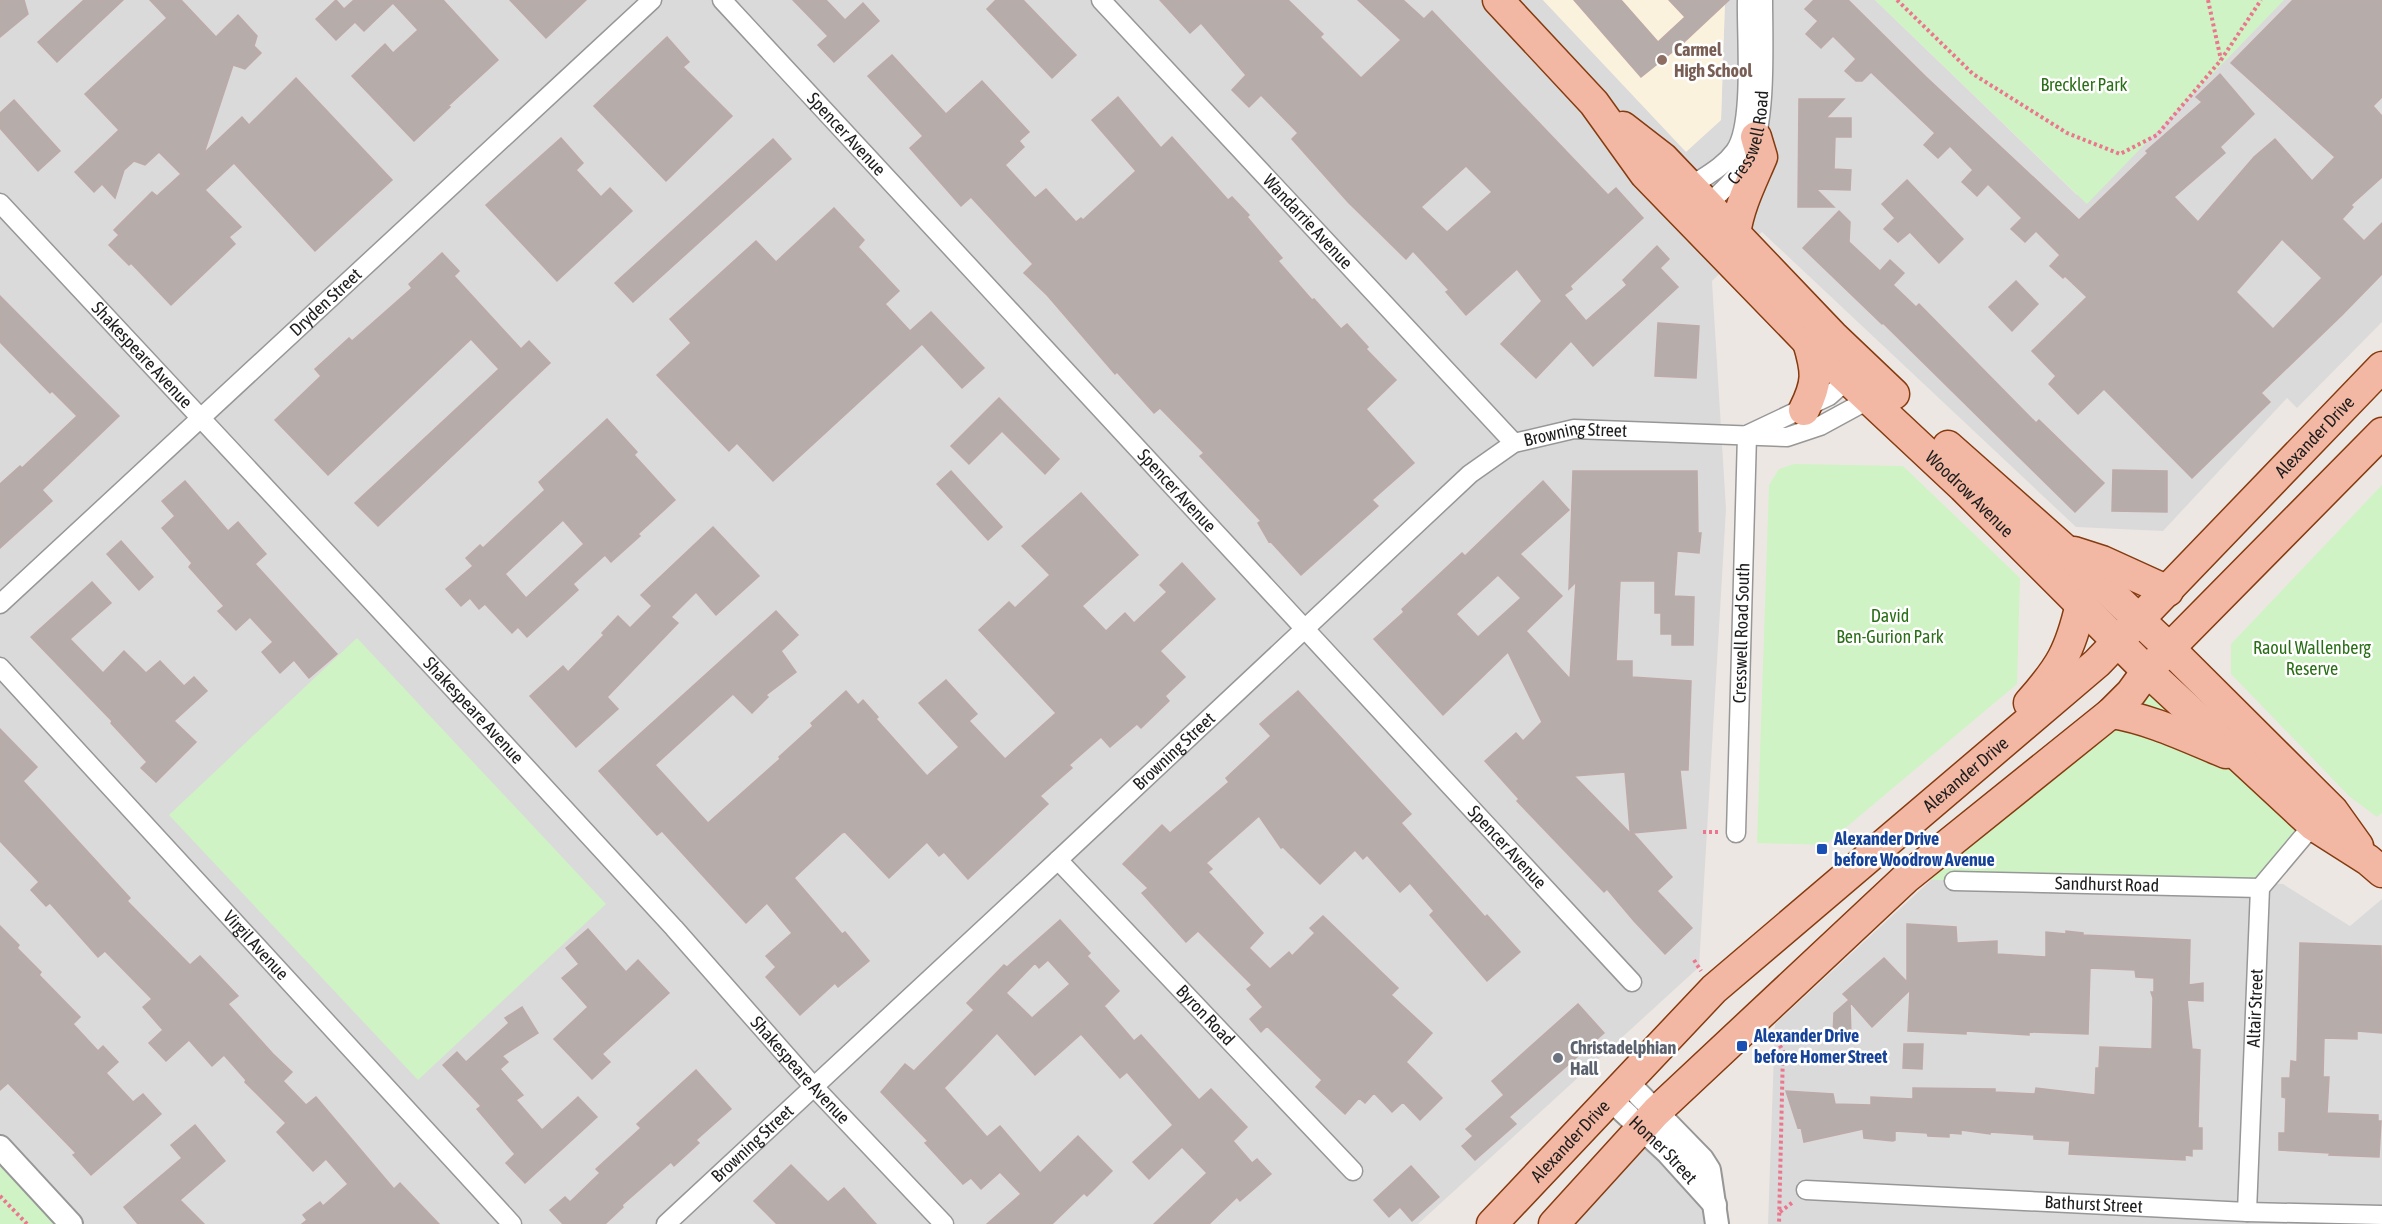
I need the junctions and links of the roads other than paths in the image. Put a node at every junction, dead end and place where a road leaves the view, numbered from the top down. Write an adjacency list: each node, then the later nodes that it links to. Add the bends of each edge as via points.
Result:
1 (652, 0): 15 (street, Dryden Street)
2 (722, 0): 24 (street, Spencer Avenue)
3 (1101, 0): 18 (street, Wandarrie Avenue)
4 (1498, 0): 9 (main road, Woodrow Avenue, via 1594,104 1645,174)
5 (1747, 0): 9 (street, Cresswell Road, via 1744,125 1736,150 1709,175)
6 (1763, 0): 7 (street, Cresswell Road)
7 (1756, 137): 9 (street, Cresswell Road, via 1739,173); 10 (main road, via 1762,157 1743,200)
8 (0, 203): 15 (street, Shakespeare Avenue)
9 (1690, 204): 10 (main road, Woodrow Avenue); 11 (main road, Woodrow Avenue)
10 (1735, 234): 13 (main road, Woodrow Avenue)
11 (1808, 342): 13 (main road, Woodrow Avenue); 14 (main road, via 1816,377)
12 (2382, 367): 20 (main road, Alexander Drive)
13 (1867, 383): 14 (street, Browning Street, via 1829,396); 17 (street, Browning Street, via 1820,426 1787,437); 19 (main road, Woodrow Avenue); 22 (main road, Woodrow Avenue)
14 (1804, 410): 17 (street, Browning Street)
15 (200, 417): 21 (street, Dryden Street); 39 (street, Shakespeare Avenue, via 666,920)
16 (2382, 434): 26 (main road)
17 (1748, 435): 18 (street, Browning Street, via 1574,429); 33 (street, Cresswell Road South)
18 (1514, 443): 24 (street, Browning Street, via 1470,474)
19 (2063, 548): 20 (main road); 23 (main road, Woodrow Avenue)
20 (2168, 591): 23 (main road, Alexander Drive)
21 (0, 604)
22 (2081, 604): 25 (main road, Woodrow Avenue); 30 (main road, via 2069,648 2047,683 2022,711)
23 (2139, 619): 25 (main road, Alexander Drive); 26 (main road, Woodrow Avenue)
24 (1305, 630): 34 (street, Browning Street); 38 (street, Spencer Avenue)
25 (2118, 641): 28 (main road, Woodrow Avenue); 30 (main road, Alexander Drive)
26 (2170, 649): 28 (main road); 35 (main road, Woodrow Avenue, via 2332,811)
27 (0, 667): 49 (street, Virgil Avenue)
28 (2147, 671): 29 (main road); 31 (main road, Woodrow Avenue)
29 (2111, 713): 31 (main road, via 2152,723); 41 (main road, via 1906,878)
30 (2010, 736): 40 (main road, Alexander Drive, via 1714,988)
31 (2246, 761): 32 (main road, Woodrow Avenue)
32 (2313, 825): 35 (main road, Woodrow Avenue); 37 (street)
33 (1736, 833)
34 (1058, 860): 39 (street, Browning Street); 43 (street, Byron Road)
35 (2375, 866)
36 (1954, 881): 37 (street, Sandhurst Road)
37 (2260, 888): 45 (street, Altair Street)
38 (1632, 982)
39 (814, 1087): 50 (street, Browning Street); 51 (street, Shakespeare Avenue)
40 (1617, 1089): 41 (street, Homer Street); 52 (main road, Alexander Drive)
41 (1648, 1120): 46 (street, Homer Street, via 1702,1159 1709,1170); 53 (main road)
42 (0, 1147): 48 (street)
43 (1353, 1171)
44 (1806, 1190): 45 (street, Bathurst Street)
45 (2247, 1212): 47 (street, Bathurst Street)
46 (1716, 1215)
47 (2382, 1215)
48 (71, 1224)
49 (512, 1224)
50 (666, 1224)
51 (944, 1224)
52 (1492, 1224)
53 (1554, 1224)

